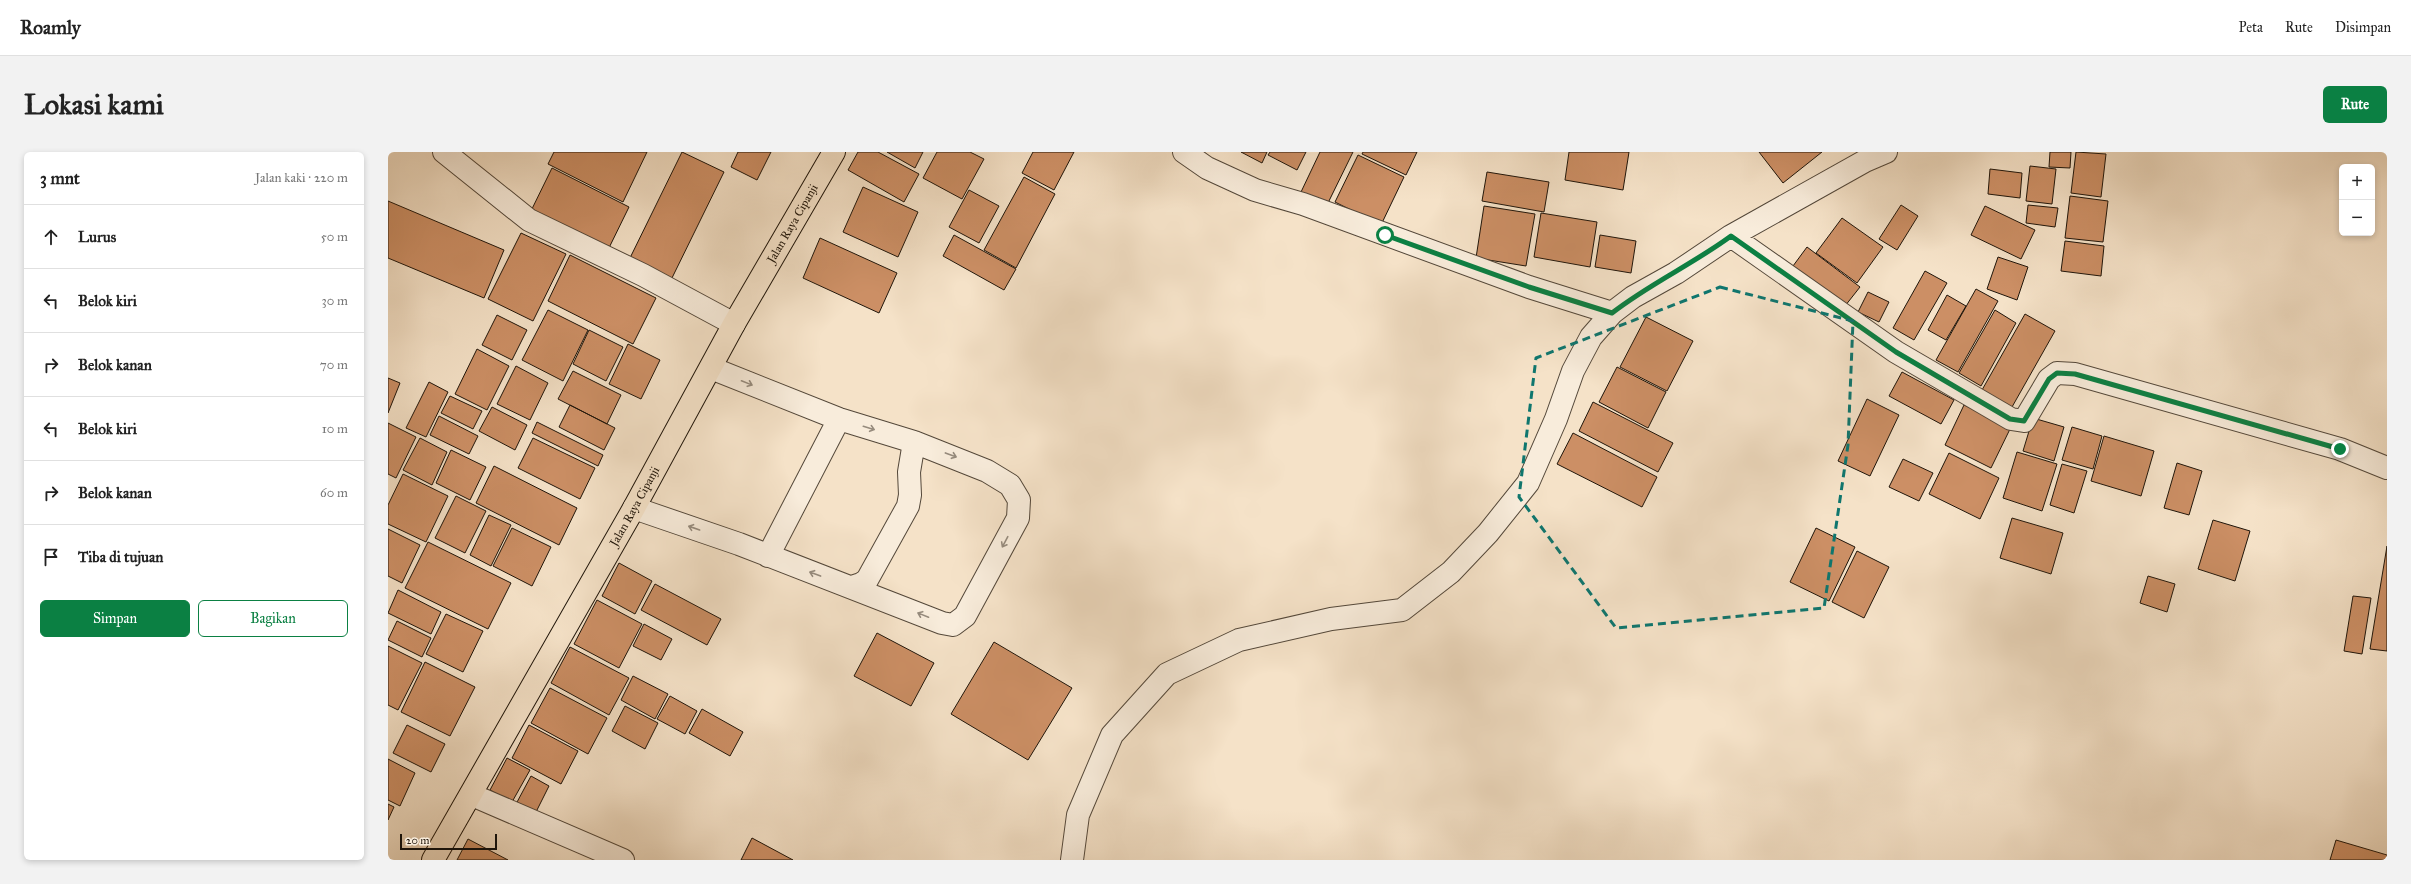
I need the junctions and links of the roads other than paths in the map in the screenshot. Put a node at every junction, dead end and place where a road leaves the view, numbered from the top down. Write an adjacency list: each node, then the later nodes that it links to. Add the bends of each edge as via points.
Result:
1 (444, 152): 7 (street, via 528,220)
2 (834, 152): 7 (main road, Jalan Raya Cipanji)
3 (1184, 152): 6 (street, via 1207,168 1255,190 1303,204 1522,285)
4 (1886, 152): 5 (street, via 1865,161)
5 (1731, 236): 6 (street, via 1676,273 1633,296); 11 (street, via 1896,352 2010,419 2024,421 2049,379 2057,373 2075,374 2340,449)
6 (1612, 313): 18 (street, via 1590,337 1573,371 1556,419 1528,483 1488,533 1451,572 1402,610 1331,619 1239,640 1168,674 1112,735 1078,815)
7 (734, 324): 8 (main road, Jalan Raya Cipanji)
8 (711, 368): 9 (street, one-way to 9); 12 (main road, Jalan Raya Cipanji)
9 (839, 419): 10 (street, one-way to 10); 13 (street)
10 (914, 442): 14 (street, via 908,472 908,506 867,580); 14 (street, one-way to 14, via 966,461 1010,485 1019,500 1018,518 965,616 953,625 942,623)
11 (2387, 468)
12 (634, 508): 13 (street, one-way to 12); 15 (main road, Jalan Raya Cipanji)
13 (768, 556): 14 (street, one-way to 13)
14 (852, 587)
15 (472, 795): 16 (main road, Jalan Raya Cipanji); 17 (street)
16 (433, 860)
17 (623, 860)
18 (1072, 860)

